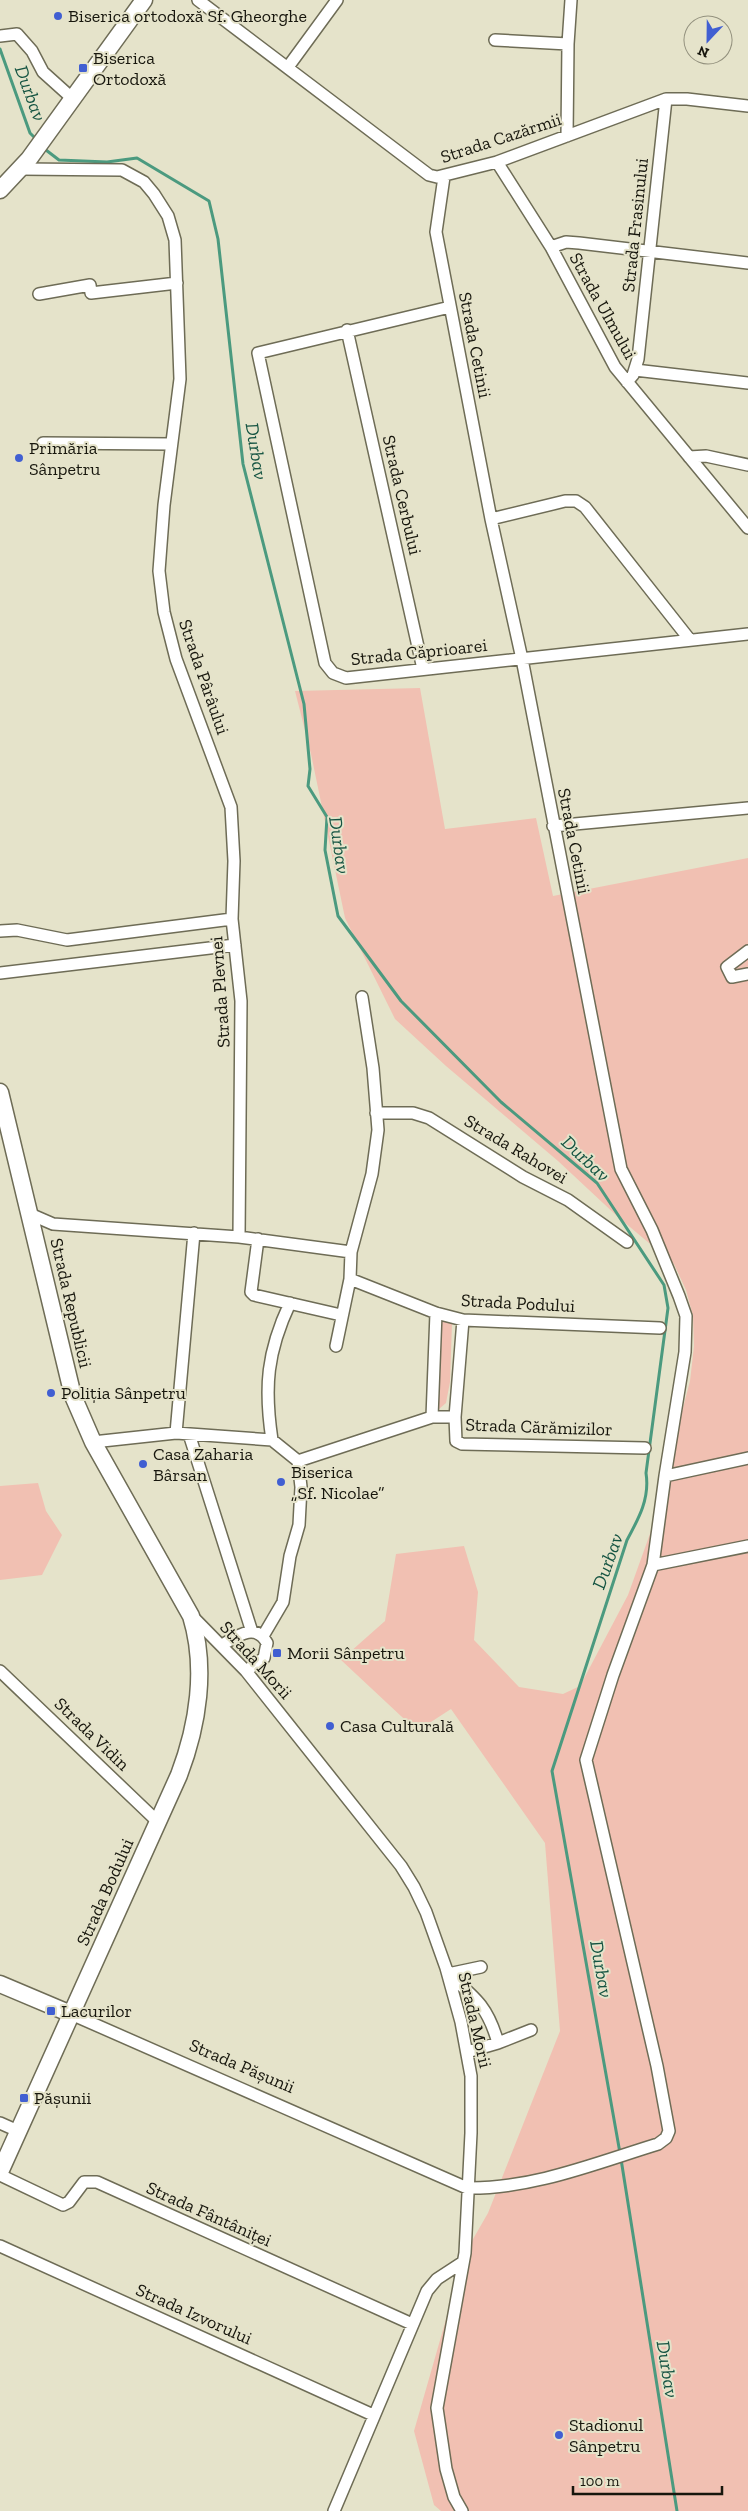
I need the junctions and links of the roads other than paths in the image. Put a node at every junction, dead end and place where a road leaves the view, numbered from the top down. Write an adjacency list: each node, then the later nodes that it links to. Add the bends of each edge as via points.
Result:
1 (144, 0): 9 (main road)
2 (198, 0): 8 (street, Strada Cazărmii)
3 (337, 0): 8 (street)
4 (571, 0): 7 (street)
5 (2, 36): 9 (street, via 16,34 22,38 43,72)
6 (495, 40): 7 (street)
7 (568, 44): 12 (street)
8 (288, 67): 15 (street, Strada Cazărmii, via 429,175)
9 (73, 99): 14 (main road)
10 (666, 99): 11 (street, Strada Cazărmii); 12 (street, Strada Cazărmii); 18 (street, Strada Frasinului)
11 (748, 106)
12 (566, 136): 13 (street, Strada Cazărmii)
13 (497, 162): 15 (street, Strada Cazărmii); 17 (street, Strada Ulmului)
14 (25, 164): 16 (main road); 20 (street, Strada Pârâului, via 122,170 144,182 168,216 175,240)
15 (444, 177): 22 (street, Strada Cetinii, via 436,232)
16 (0, 190)
17 (551, 247): 18 (street, via 579,242); 25 (street, Strada Ulmului, via 615,367)
18 (650, 251): 19 (street); 24 (street, Strada Frasinului)
19 (748, 262)
20 (177, 283): 21 (street, via 92,293 90,285); 28 (street, Strada Pârâului, via 180,379)
21 (38, 294)
22 (450, 306): 23 (street); 31 (street, Strada Cetinii)
23 (348, 330): 36 (street, Strada Cerbului); 36 (street, Strada Căprioarei, via 258,353 325,663 333,673 346,678)
24 (635, 370): 25 (street, Strada Frasinului); 26 (street)
25 (627, 382): 29 (street, Strada Ulmului)
26 (748, 384)
27 (42, 444): 28 (street)
28 (171, 444): 39 (street, Strada Pârâului, via 159,571 162,598 176,659 231,807 234,861)
29 (689, 457): 30 (street, via 706,456); 32 (street, Strada Ulmului)
30 (748, 465)
31 (491, 519): 34 (street, via 576,501 585,507); 35 (street, Strada Cetinii)
32 (748, 528)
33 (748, 634): 34 (street, Strada Căprioarei)
34 (690, 640): 35 (street, Strada Căprioarei)
35 (522, 659): 36 (street, Strada Căprioarei); 38 (street, Strada Cetinii)
36 (423, 669)
37 (748, 808): 38 (street)
38 (553, 826): 72 (street, Strada Cetinii, via 621,1169 652,1230 686,1316 685,1352)
39 (232, 919): 40 (street, Strada Plevnei, via 67,940 17,930); 41 (street, Strada Plevnei)
40 (0, 931)
41 (235, 945): 43 (street); 51 (street, Strada Plevnei, via 242,1001)
42 (748, 951): 44 (street, via 727,967 732,977)
43 (0, 973)
44 (748, 974)
45 (362, 997): 47 (street)
46 (0, 1092): 48 (main road, Strada Republicii)
47 (376, 1113): 54 (street, Strada Rahovei, via 413,1113 429,1118 523,1177 568,1200); 55 (street, via 378,1130 372,1174)
48 (30, 1214): 49 (street); 52 (main road, Strada Republicii)
49 (53, 1224): 50 (street); 52 (street)
50 (194, 1233): 51 (street); 65 (street)
51 (240, 1237): 53 (street)
52 (36, 1239): 68 (main road, Strada Republicii, via 66,1373)
53 (258, 1239): 55 (street); 57 (street, via 251,1292)
54 (627, 1242)
55 (350, 1252): 56 (street)
56 (350, 1279): 58 (street, Strada Podului); 59 (street)
57 (290, 1303): 59 (street); 67 (street, via 274,1340 270,1362 267,1398)
58 (436, 1313): 60 (street, Strada Podului); 63 (street)
59 (341, 1315): 62 (street)
60 (463, 1320): 61 (street, Strada Podului); 64 (street)
61 (660, 1328)
62 (336, 1346)
63 (432, 1417): 64 (street); 71 (street)
64 (456, 1417): 69 (street, Strada Cărămizilor, via 455,1439 462,1444)
65 (176, 1433): 66 (street); 68 (street)
66 (189, 1434): 67 (street); 76 (street)
67 (272, 1440): 71 (street)
68 (93, 1442): 75 (main road, Strada Republicii)
69 (644, 1448)
70 (748, 1458): 72 (street)
71 (298, 1461): 77 (street, via 301,1487 299,1525 290,1556 283,1602)
72 (665, 1476): 74 (street, Strada Cetinii)
73 (748, 1546): 74 (street)
74 (653, 1565): 93 (street, Strada Cetinii, via 586,1760 669,2131 658,2144 560,2175 510,2187)
75 (192, 1616): 78 (main road, Strada Bodului); 79 (street, Strada Morii)
76 (252, 1632): 77 (street); 79 (street, via 242,1632)
77 (263, 1636): 81 (street, via 267,1643 264,1658)
78 (198, 1638): 79 (street); 82 (main road, Strada Bodului, via 199,1677 194,1724 188,1751)
79 (218, 1641): 81 (street, Strada Morii)
80 (0, 1671): 82 (street, Strada Vidin)
81 (246, 1671): 84 (street, Strada Morii, via 347,1795 405,1873 426,1912)
82 (158, 1822): 86 (main road, Strada Bodului)
83 (480, 1967): 84 (street)
84 (448, 1974): 88 (street, via 484,2007); 89 (street, Strada Morii)
85 (0, 1984): 86 (main road, Strada Pășunii)
86 (71, 2014): 91 (main road, Strada Bodului); 93 (street, Strada Pășunii)
87 (531, 2030): 88 (street)
88 (498, 2043): 89 (street)
89 (467, 2052): 93 (street, Strada Morii, via 472,2100)
90 (0, 2123): 91 (street)
91 (18, 2131): 92 (main road, Strada Bodului)
92 (0, 2174): 96 (street, Strada Fântâniței, via 62,2205 69,2202 84,2182 97,2182)
93 (467, 2188): 95 (street, Strada Morii)
94 (0, 2246): 97 (street, Strada Izvorului)
95 (464, 2262): 96 (street, via 437,2279 427,2291); 99 (street, Strada Morii, via 437,2408 446,2469)
96 (412, 2324): 97 (street)
97 (373, 2415): 98 (street)
98 (334, 2511)
99 (462, 2511)

